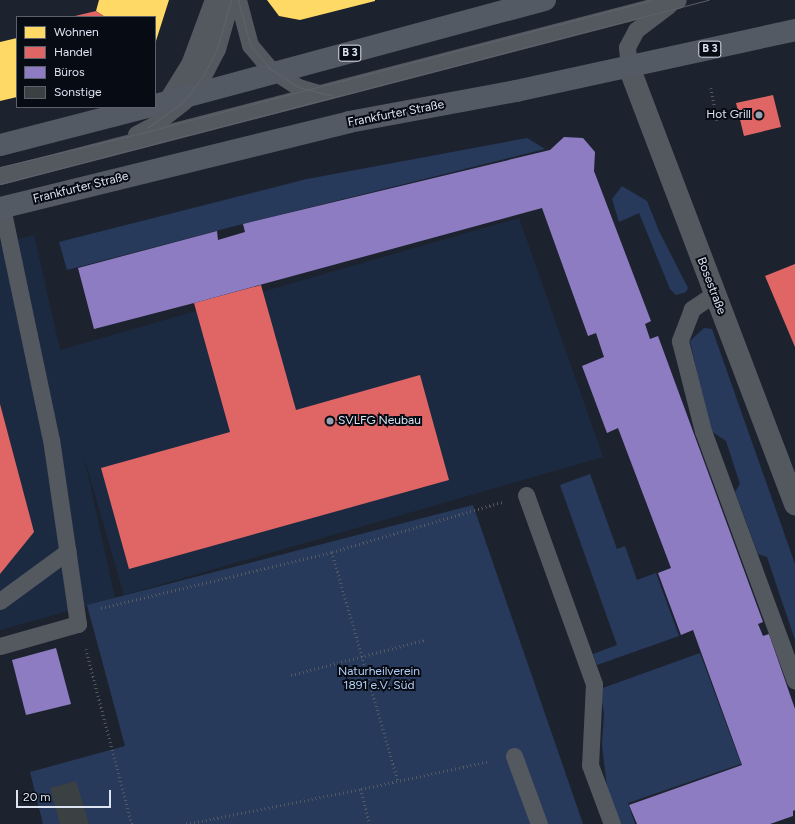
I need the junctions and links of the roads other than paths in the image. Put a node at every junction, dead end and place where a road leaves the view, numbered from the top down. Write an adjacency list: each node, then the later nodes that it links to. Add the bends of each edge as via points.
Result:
1 (216, 0): 11 (street, via 192,65)
2 (231, 0): 11 (lane, via 213,58 203,76)
3 (238, 0): 9 (lane, via 250,45)
4 (545, 0): 9 (main road, B 3)
5 (676, 0): 6 (lane); 8 (lane, via 636,30 627,47)
6 (642, 9): 8 (lane, via 626,30 623,43); 10 (lane)
7 (795, 30): 8 (main road, Frankfurter Straße / B 3)
8 (629, 67): 16 (main road, Frankfurter Straße / B 3, via 349,122); 17 (street, Bosestraße)
9 (275, 73): 10 (lane, via 298,87); 11 (main road, B 3)
10 (319, 93): 14 (lane)
11 (170, 101): 14 (lane, via 170,113)
12 (144, 108): 13 (main road)
13 (0, 145)
14 (110, 148): 15 (lane)
15 (0, 176)
16 (1, 208): 20 (lane, via 51,440)
17 (714, 294): 19 (street, Bosestraße); 23 (lane, via 692,309 680,341 703,431)
18 (526, 495): 26 (lane, via 594,684 590,765)
19 (795, 505)
20 (68, 551): 21 (lane); 22 (lane, via 78,619)
21 (0, 601)
22 (0, 646)
23 (795, 681)
24 (514, 756): 25 (lane)
25 (539, 824)
26 (612, 824)

